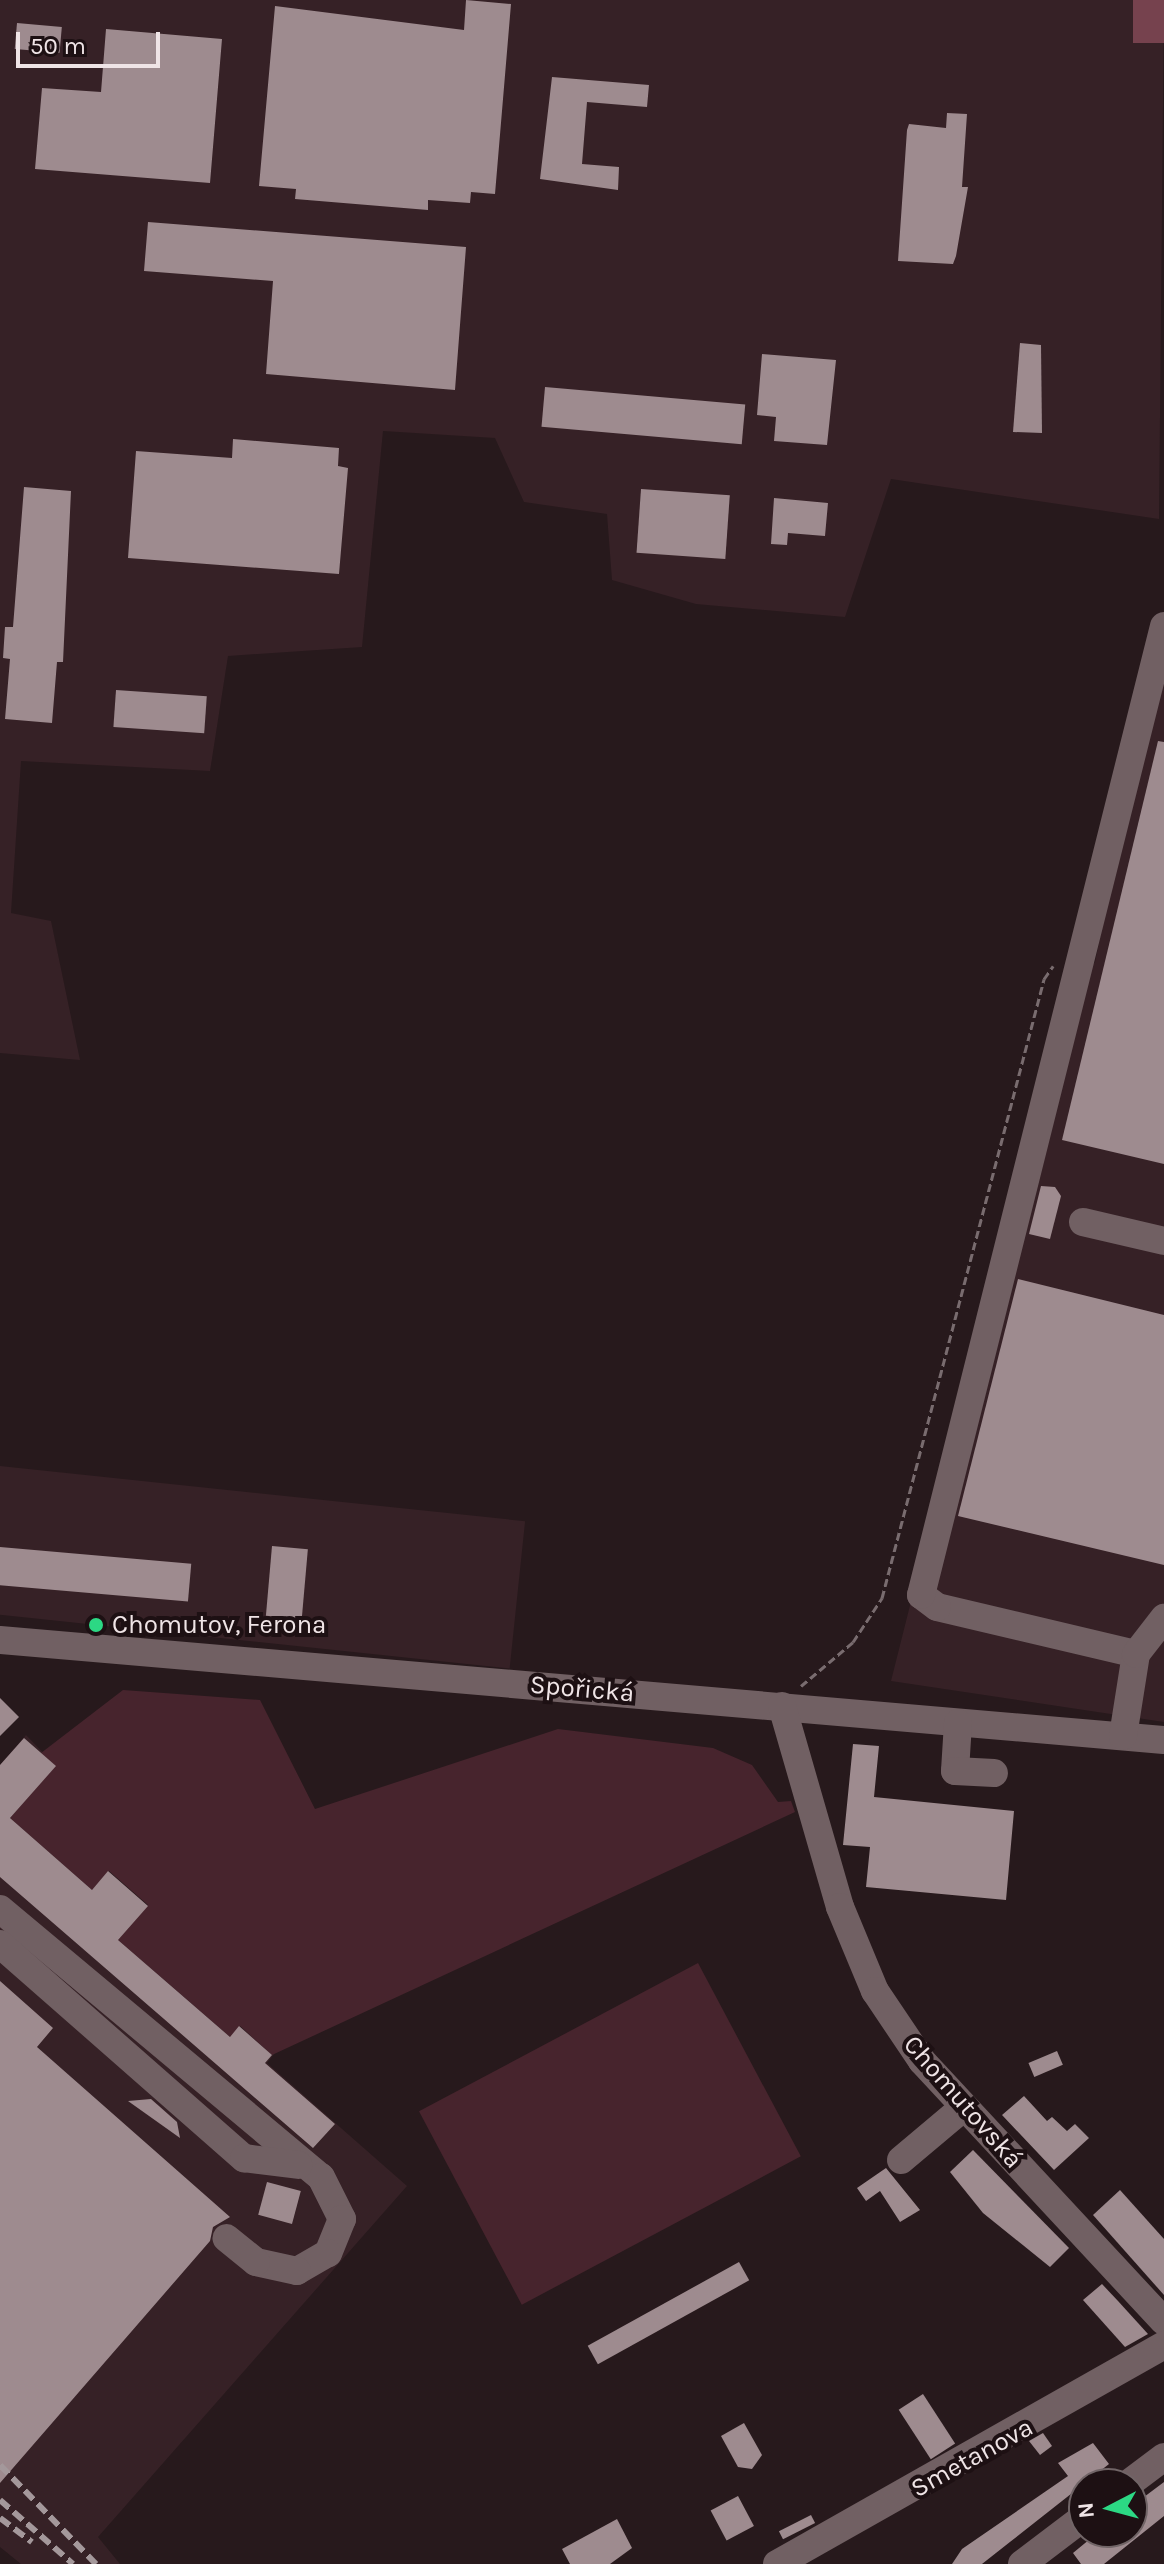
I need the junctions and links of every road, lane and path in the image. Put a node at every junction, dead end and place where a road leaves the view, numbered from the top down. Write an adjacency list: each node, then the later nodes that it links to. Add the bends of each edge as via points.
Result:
1 (1164, 626): 7 (street, via 921,1595 937,1607)
2 (1058, 960): 8 (path, via 1044,979 882,1598 853,1642)
3 (1083, 1222): 4 (street)
4 (1164, 1241)
5 (1164, 1618): 7 (street)
6 (0, 1640): 8 (street, Spořická)
7 (1136, 1654): 10 (street)
8 (782, 1706): 9 (street, Spořická); 15 (street, Chomutovská, via 840,1907 875,1991)
9 (958, 1723): 10 (street, Spořická); 12 (street, via 955,1771)
10 (1123, 1736): 11 (street, Spořická)
11 (1164, 1740)
12 (994, 1773)
13 (0, 1909): 17 (street)
14 (0, 1944): 17 (street, via 244,2158)
15 (964, 2107): 16 (street); 19 (street, Chomutovská)
16 (901, 2160)
17 (299, 2165): 18 (street, via 321,2177 335,2196 342,2219 328,2253 297,2271 276,2271)
18 (226, 2238)
19 (1164, 2321)
20 (1164, 2345): 22 (street, Smetanova)
21 (1068, 2529): 23 (street)
22 (777, 2564)
23 (1022, 2564)

